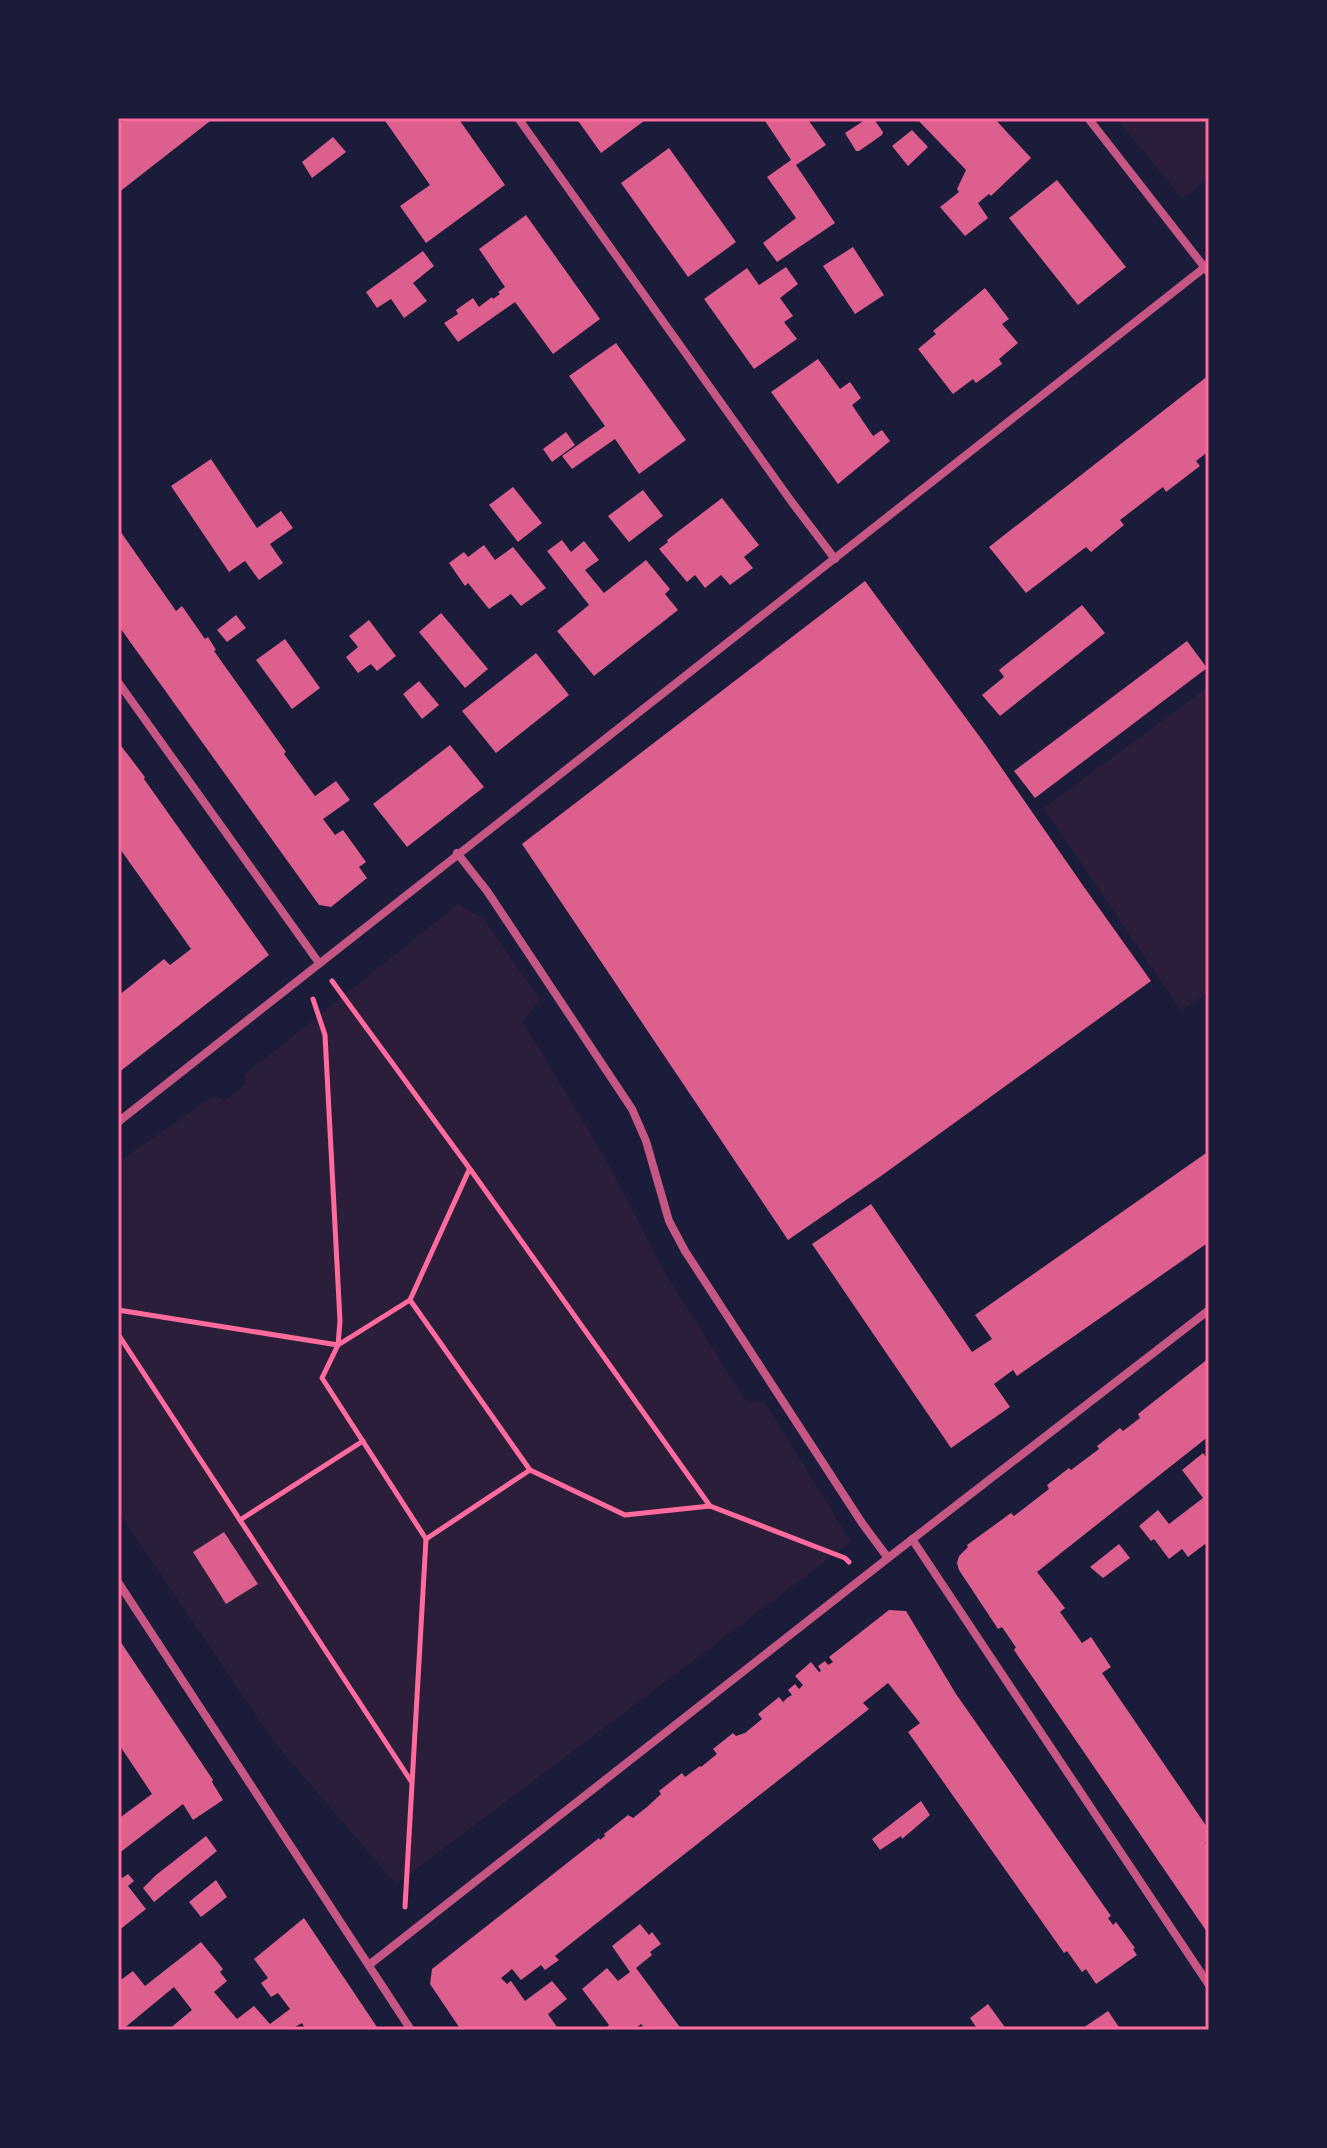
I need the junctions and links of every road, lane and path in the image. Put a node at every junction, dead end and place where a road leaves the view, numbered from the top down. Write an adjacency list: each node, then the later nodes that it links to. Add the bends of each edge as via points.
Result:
1 (518, 118): 4 (street)
2 (1088, 118): 3 (street)
3 (1207, 268): 4 (street)
4 (835, 559): 6 (street)
5 (118, 682): 7 (street)
6 (457, 853): 7 (street); 22 (street, via 632,1109 669,1221 685,1251)
7 (319, 963): 8 (street); 10 (path)
8 (304, 975): 9 (street); 15 (path, via 325,1035)
9 (118, 1122)
10 (470, 1169): 11 (path); 18 (path)
11 (410, 1300): 15 (path); 17 (path)
12 (118, 1310): 15 (path)
13 (1209, 1310): 21 (street)
14 (118, 1334): 19 (path)
15 (338, 1345): 16 (path, via 322,1378)
16 (363, 1441): 19 (path); 20 (path)
17 (530, 1470): 18 (path, via 625,1515); 20 (path)
18 (710, 1506): 23 (path, via 845,1558)
19 (240, 1520): 25 (path)
20 (426, 1539): 25 (path)
21 (912, 1539): 22 (street); 28 (street)
22 (888, 1558): 23 (street)
23 (863, 1577): 26 (street)
24 (118, 1582): 27 (street)
25 (413, 1783): 26 (path)
26 (404, 1938): 27 (street)
27 (369, 1965): 29 (street)
28 (1209, 1985)
29 (411, 2030)

